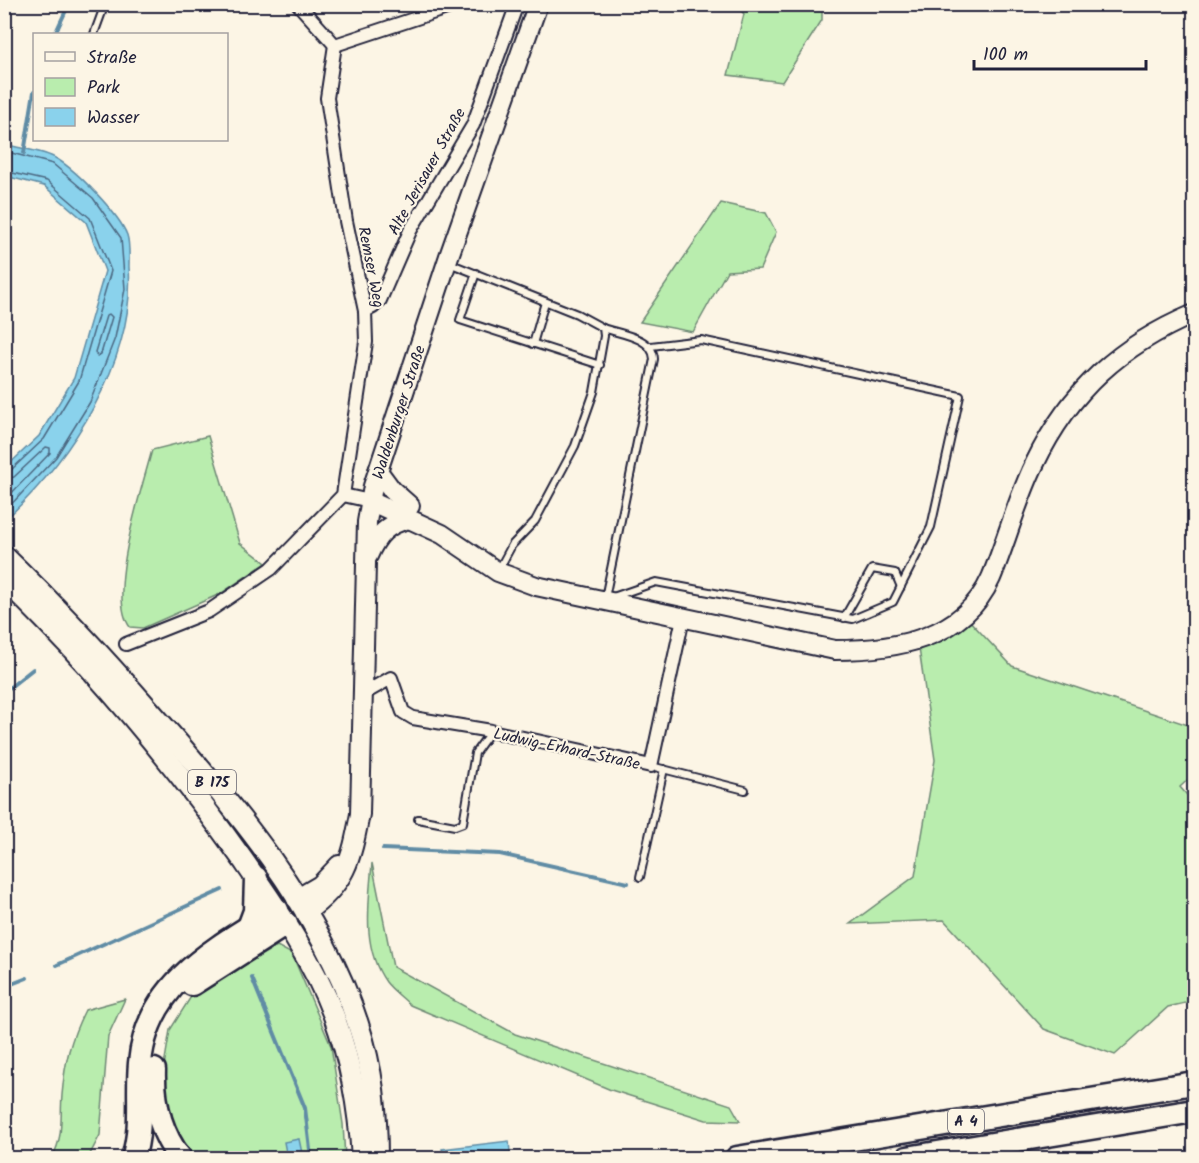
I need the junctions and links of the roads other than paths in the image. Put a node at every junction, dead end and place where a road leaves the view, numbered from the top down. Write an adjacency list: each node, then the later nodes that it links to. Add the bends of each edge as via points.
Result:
1 (105, 4): 6 (lane)
2 (298, 4): 7 (street)
3 (459, 4): 7 (street)
4 (517, 4): 11 (street, Alte Jerisauer Straße, via 473,125 410,231 380,300)
5 (538, 4): 8 (street, Waldenburger Straße)
6 (94, 33)
7 (335, 45): 11 (street, Remser Weg, via 327,98)
8 (447, 262): 9 (lane); 17 (street, Waldenburger Straße)
9 (476, 273): 10 (lane); 14 (lane, via 460,320)
10 (545, 302): 13 (lane); 14 (lane)
11 (365, 310): 18 (street, Remser Weg, via 366,342)
12 (1194, 314): 27 (street, via 1160,329 1100,370 1078,396 1034,464 990,581 966,613 924,639 876,650 835,650)
13 (603, 328): 15 (lane); 16 (lane)
14 (533, 344): 16 (lane)
15 (651, 346): 25 (lane, via 701,340 960,396 931,527); 26 (lane, via 654,359)
16 (600, 365): 23 (lane, via 575,446 535,521 513,545)
17 (378, 471): 19 (street, Waldenburger Straße); 20 (street)
18 (343, 495): 19 (street); 29 (street, via 271,569 209,611)
19 (371, 497): 20 (street); 22 (street, Waldenburger Straße)
20 (410, 512): 22 (street, via 380,534); 23 (street)
21 (4, 556): 30 (main road, B 175, via 74,626)
22 (366, 560): 31 (street, Waldenburger Straße)
23 (498, 572): 26 (street, via 542,588)
24 (4, 579): 30 (main road, B 175)
25 (901, 587): 28 (lane, via 893,602 853,620); 28 (lane, via 895,573 872,569)
26 (604, 601): 27 (street); 28 (lane, via 656,582)
27 (684, 618): 33 (street, Ludwig-Erhard-Straße)
28 (844, 618)
29 (126, 644)
30 (113, 681): 37 (main road, B 175); 38 (main road, B 175, via 229,801)
31 (363, 694): 32 (street, Ludwig-Erhard-Straße, via 391,678 404,712 413,718); 38 (street, Waldenburger Straße, via 361,799 355,837 330,875)
32 (491, 731): 33 (street, Ludwig-Erhard-Straße); 35 (lane, via 475,753 463,823 455,826)
33 (658, 767): 34 (lane); 36 (lane)
34 (746, 790)
35 (418, 819)
36 (640, 877)
37 (256, 878): 38 (main road, B 175); 39 (highway, via 255,911)
38 (291, 911): 39 (highway); 43 (highway, via 192,984 166,1023 156,1052 155,1098 163,1128); 44 (main road, B 175, via 342,1037 354,1085); 45 (main road, B 175, via 336,969 358,1022 376,1100)
39 (249, 927): 42 (highway, via 183,973 156,1009 142,1049 138,1135)
40 (1194, 1083): 46 (highway, A 4)
41 (1194, 1111): 47 (highway, A 4)
42 (133, 1158)
43 (180, 1158)
44 (362, 1158)
45 (377, 1158)
46 (737, 1158)
47 (907, 1158)

